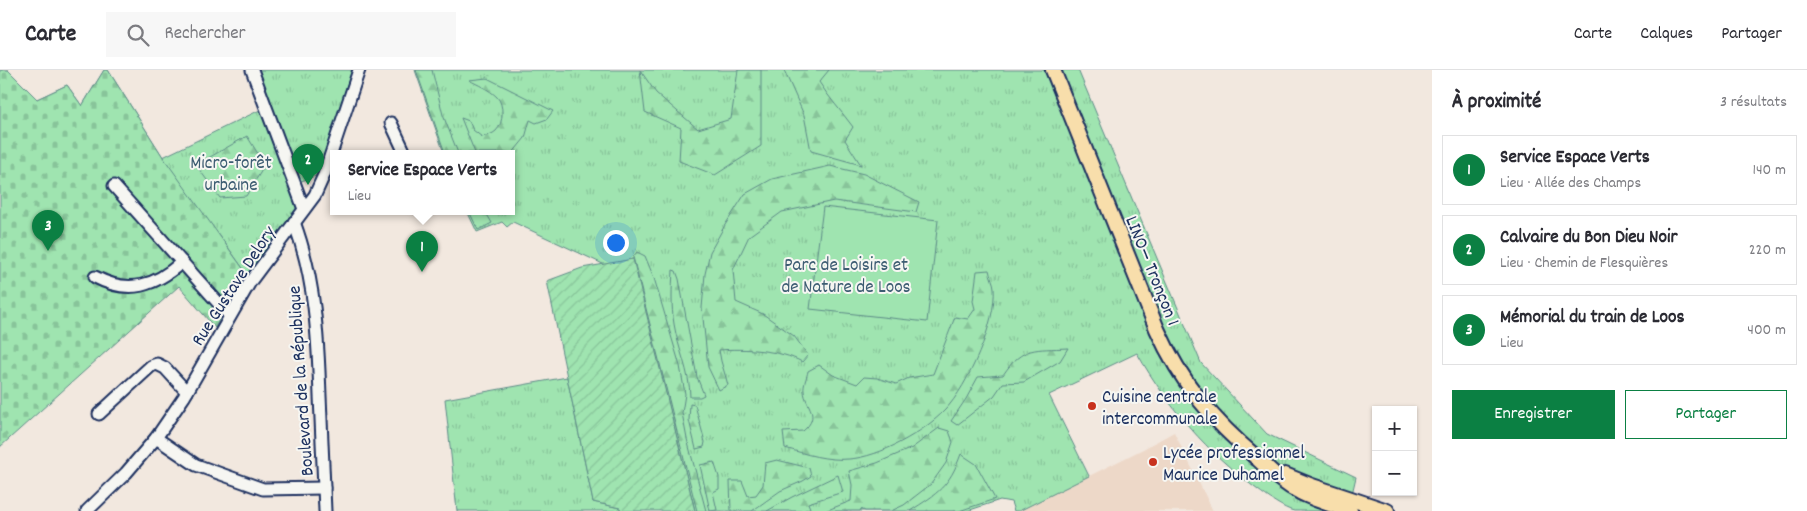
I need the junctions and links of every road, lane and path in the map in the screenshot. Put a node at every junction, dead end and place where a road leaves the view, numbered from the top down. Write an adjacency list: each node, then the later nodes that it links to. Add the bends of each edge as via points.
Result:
1 (252, 70): 9 (street)
2 (359, 70): 5 (street, Rue Gustave Delory)
3 (1053, 70): 17 (main road, LINO— Tronçon 1, via 1167,350 1206,409)
4 (391, 123): 6 (street)
5 (335, 150)
6 (404, 150)
7 (330, 165): 9 (street, Rue Gustave Delory)
8 (114, 186): 11 (street)
9 (304, 209): 10 (street, Rue Gustave Delory)
10 (294, 222): 13 (street, Rue Gustave Delory, via 250,282); 18 (street, Boulevard de la République, via 307,264 314,303)
11 (182, 262): 12 (street, via 162,277 136,286 114,285); 13 (street)
12 (96, 277)
13 (230, 316): 14 (street, Rue Gustave Delory)
14 (186, 392): 15 (street, via 165,368 157,364); 16 (street, Rue Gustave Delory)
15 (99, 414)
16 (156, 438): 18 (street, via 196,465 263,488); 20 (street, Rue Gustave Delory)
17 (1258, 459): 19 (main road, LINO— Tronçon 1, via 1292,478); 22 (main road, LINO— Tronçon 1, via 1300,492)
18 (324, 488): 21 (street, Boulevard de la République)
19 (1374, 509)
20 (87, 511)
21 (325, 511)
22 (1350, 511)

